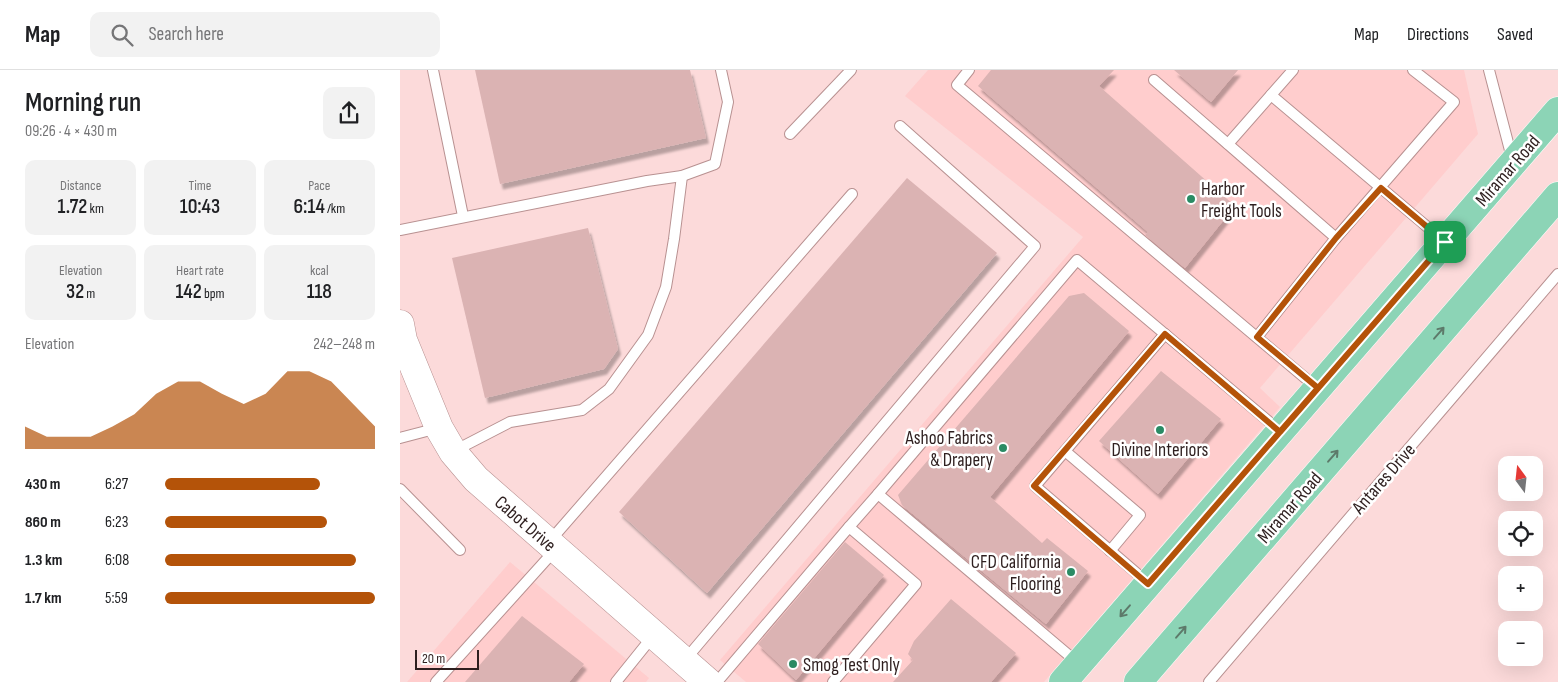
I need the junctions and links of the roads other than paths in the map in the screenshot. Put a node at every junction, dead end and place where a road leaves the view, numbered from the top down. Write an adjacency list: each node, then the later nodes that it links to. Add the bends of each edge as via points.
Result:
1 (433, 70): 19 (lane)
2 (720, 70): 15 (lane, via 728,102 715,164)
3 (851, 70): 12 (lane)
4 (969, 70): 26 (lane, via 957,85)
5 (1293, 70): 9 (lane)
6 (1413, 70): 16 (lane, via 1454,102)
7 (1489, 70): 14 (lane)
8 (1154, 80): 13 (lane)
9 (1271, 95): 13 (lane); 16 (lane)
10 (1558, 111): 14 (main road, Miramar Road)
11 (900, 126): 41 (lane, via 1035,246)
12 (790, 134)
13 (1228, 144): 21 (lane)
14 (1513, 163): 22 (main road, Miramar Road)
15 (682, 176): 19 (lane); 32 (lane, via 666,287 648,335 609,389 582,410 510,422)
16 (1381, 188): 21 (lane); 22 (lane)
17 (852, 194): 36 (lane)
18 (1558, 196): 48 (main road, Miramar Road, one-way to 18)
19 (463, 216): 20 (lane)
20 (400, 230)
21 (1336, 238): 26 (lane)
22 (1445, 242): 27 (main road, Miramar Road)
23 (1558, 274): 49 (lane, Antares Drive)
24 (400, 324): 28 (street, Cabot Drive, via 412,374)
25 (1165, 334): 29 (lane); 31 (lane); 34 (lane, via 1077,260)
26 (1257, 337): 27 (lane)
27 (1318, 388): 29 (main road, Miramar Road)
28 (439, 428): 30 (lane); 32 (street, Cabot Drive)
29 (1280, 432): 39 (main road, Miramar Road)
30 (400, 438)
31 (1065, 451): 38 (lane, via 1140,515); 38 (lane, via 1034,486)
32 (453, 452): 36 (street, Cabot Drive, via 476,479)
33 (400, 489): 37 (lane)
34 (878, 494): 35 (lane); 42 (lane)
35 (849, 527): 46 (lane); 47 (lane, via 916,584)
36 (552, 546): 40 (street, Cabot Drive); 43 (lane)
37 (460, 550)
38 (1110, 551): 39 (lane)
39 (1148, 584): 42 (main road, Miramar Road, one-way to 42)
40 (654, 635): 41 (street, Cabot Drive); 44 (lane)
41 (684, 661): 45 (street, Cabot Drive)
42 (1071, 673)
43 (436, 682)
44 (616, 682)
45 (708, 682)
46 (717, 682)
47 (833, 682)
48 (1138, 682)
49 (1209, 682)

